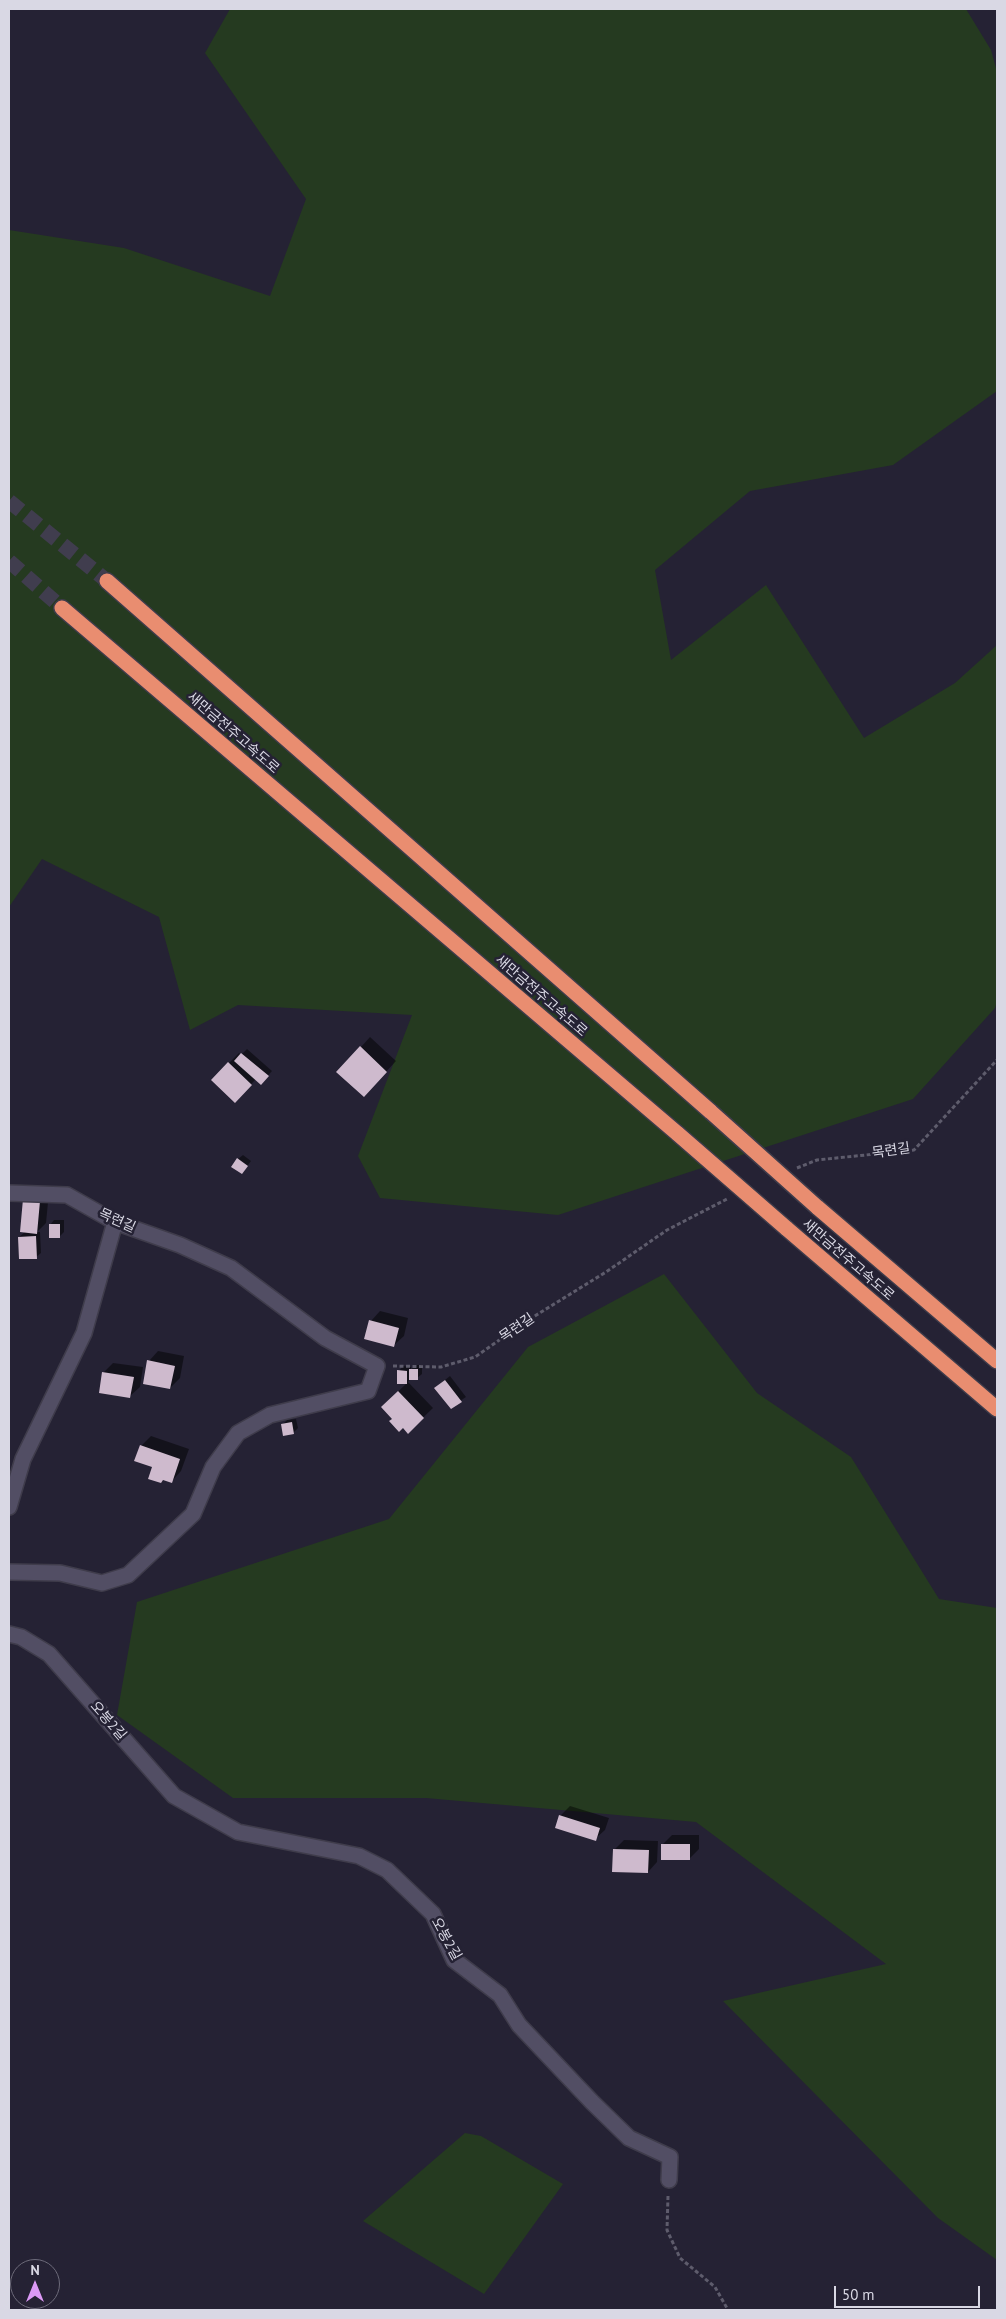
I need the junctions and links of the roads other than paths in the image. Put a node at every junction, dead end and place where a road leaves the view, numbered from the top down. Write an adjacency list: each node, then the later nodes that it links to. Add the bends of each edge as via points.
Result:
1 (107, 582): 5 (highway, 새만금전주고속도로, bridge, via 817,1207)
2 (62, 608): 6 (highway, 새만금전주고속도로, bridge)
3 (9, 1193): 4 (street, 목련길, via 67,1195)
4 (115, 1222): 7 (street, via 84,1333 23,1459); 8 (street, 목련길, via 232,1268 325,1338 377,1366 368,1391 270,1415 238,1433 213,1467 192,1514 128,1575 102,1583 60,1573)
5 (997, 1361)
6 (997, 1409)
7 (9, 1507)
8 (9, 1572)
9 (9, 1634): 10 (street, 오봉2길, via 21,1637 50,1654 174,1796 238,1832 359,1856 387,1870 433,1914 454,1960 500,1995 519,2025 592,2102 629,2138 670,2157)
10 (669, 2180)

